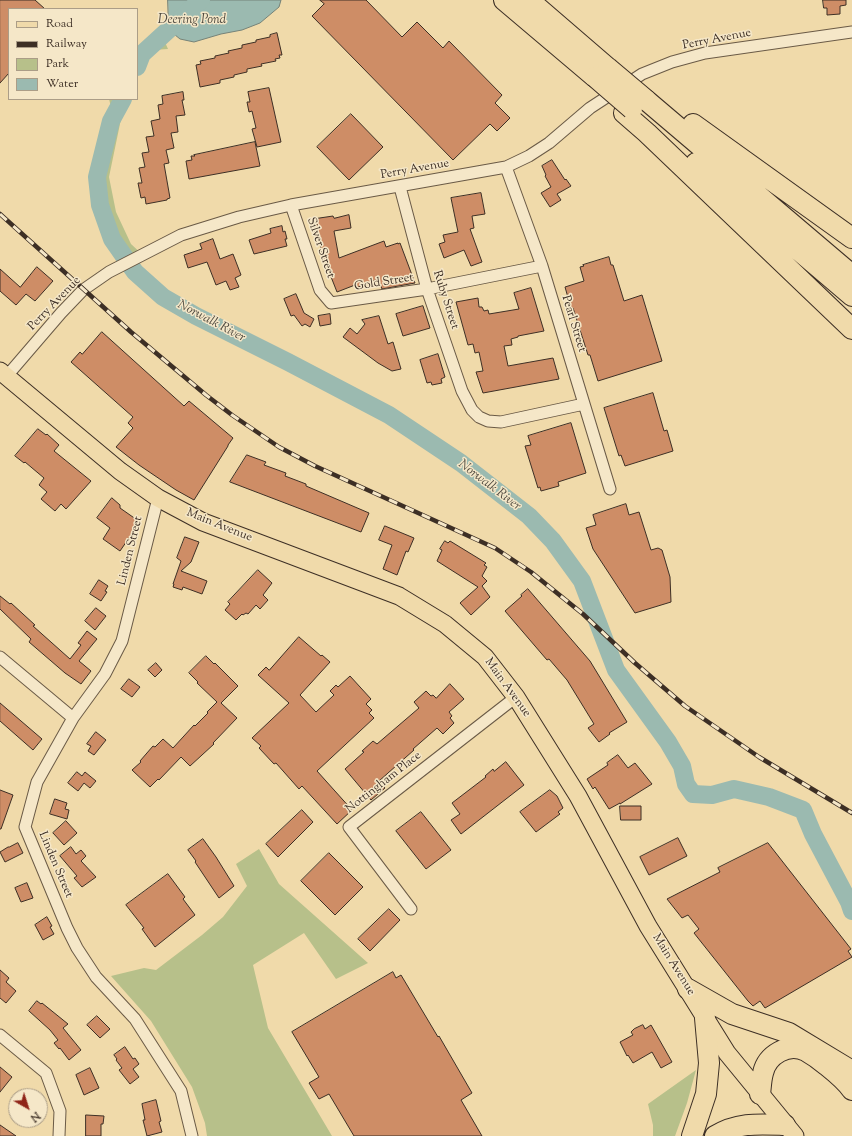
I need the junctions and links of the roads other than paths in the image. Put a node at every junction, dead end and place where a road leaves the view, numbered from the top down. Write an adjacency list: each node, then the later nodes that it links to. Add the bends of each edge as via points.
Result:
1 (504, 0): 5 (highway, via 559,47)
2 (529, 0): 5 (highway)
3 (535, 0): 5 (highway, via 570,25)
4 (852, 32): 7 (street, Perry Avenue, via 706,53 672,62 642,74 590,108 549,143)
5 (602, 72): 6 (highway, bridge)
6 (639, 104): 10 (highway); 12 (highway); 14 (highway); 16 (highway, via 647,133)
7 (506, 167): 8 (street, Perry Avenue); 11 (street, Pearl Street)
8 (400, 187): 9 (street, Perry Avenue); 13 (street, Ruby Street)
9 (291, 205): 15 (street, Silver Street, via 320,290); 17 (street, Perry Avenue, via 238,217 189,233 109,272 83,290)
10 (852, 238)
11 (542, 266): 13 (street, Gold Street); 18 (street, Pearl Street)
12 (852, 275)
13 (427, 289): 15 (street, Gold Street, via 338,303 331,303); 18 (street, Ruby Street, via 462,391 472,410 479,417 501,422)
14 (852, 296)
15 (326, 298)
16 (852, 329)
17 (3, 374): 20 (main road, Main Avenue, via 120,471)
18 (584, 404): 19 (street, Pearl Street)
19 (610, 489)
20 (158, 498): 22 (main road, Main Avenue, via 203,522 399,596 445,624 485,657); 23 (street, Linden Street, via 122,641 106,674)
21 (0, 657): 23 (street)
22 (516, 697): 24 (street, Nottingham Place, via 349,827); 25 (main road, Main Avenue, via 578,796 648,926)
23 (73, 718): 33 (street, Linden Street, via 37,782 25,827 77,948 96,977 135,1019 181,1091)
24 (411, 909)
25 (688, 989): 26 (main road, Main Avenue); 28 (highway, via 732,1014 789,1033)
26 (705, 1018): 30 (main road, Main Avenue, via 727,1053); 34 (highway, via 708,1078 706,1094)
27 (0, 1035): 32 (street, via 46,1073 60,1111)
28 (852, 1072)
29 (852, 1090): 30 (highway, via 846,1081 817,1058 805,1050 794,1048 774,1055 767,1063)
30 (760, 1094): 31 (main road, Main Avenue)
31 (790, 1130): 35 (highway, via 740,1126 726,1129)
32 (59, 1136)
33 (192, 1136)
34 (692, 1136)
35 (715, 1136)

